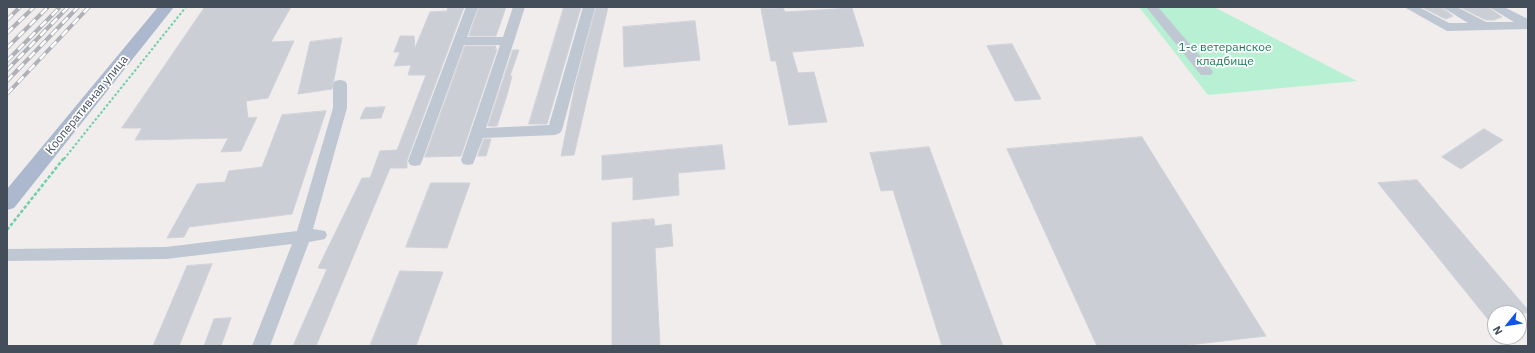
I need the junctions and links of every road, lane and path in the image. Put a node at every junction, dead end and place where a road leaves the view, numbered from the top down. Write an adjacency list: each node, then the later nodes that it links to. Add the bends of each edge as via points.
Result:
1 (166, 7): 19 (main road, Кооперативная улица)
2 (186, 7): 20 (path)
3 (472, 7): 12 (lane)
4 (519, 7): 13 (lane)
5 (589, 7): 16 (lane, via 555,130)
6 (1152, 7): 14 (lane)
7 (1410, 7): 11 (lane, via 1447,27)
8 (1448, 7): 11 (lane)
9 (1495, 7): 10 (lane)
10 (1528, 25): 11 (lane)
11 (1484, 26)
12 (459, 41): 13 (lane); 18 (lane)
13 (507, 41): 16 (lane)
14 (1206, 72)
15 (340, 84): 22 (lane, via 340,108)
16 (476, 133): 17 (lane)
17 (468, 160)
18 (415, 161)
19 (7, 203)
20 (7, 230)
21 (319, 235): 22 (lane)
22 (303, 237): 23 (lane, via 166,253); 24 (lane)
23 (7, 255)
24 (262, 346)

